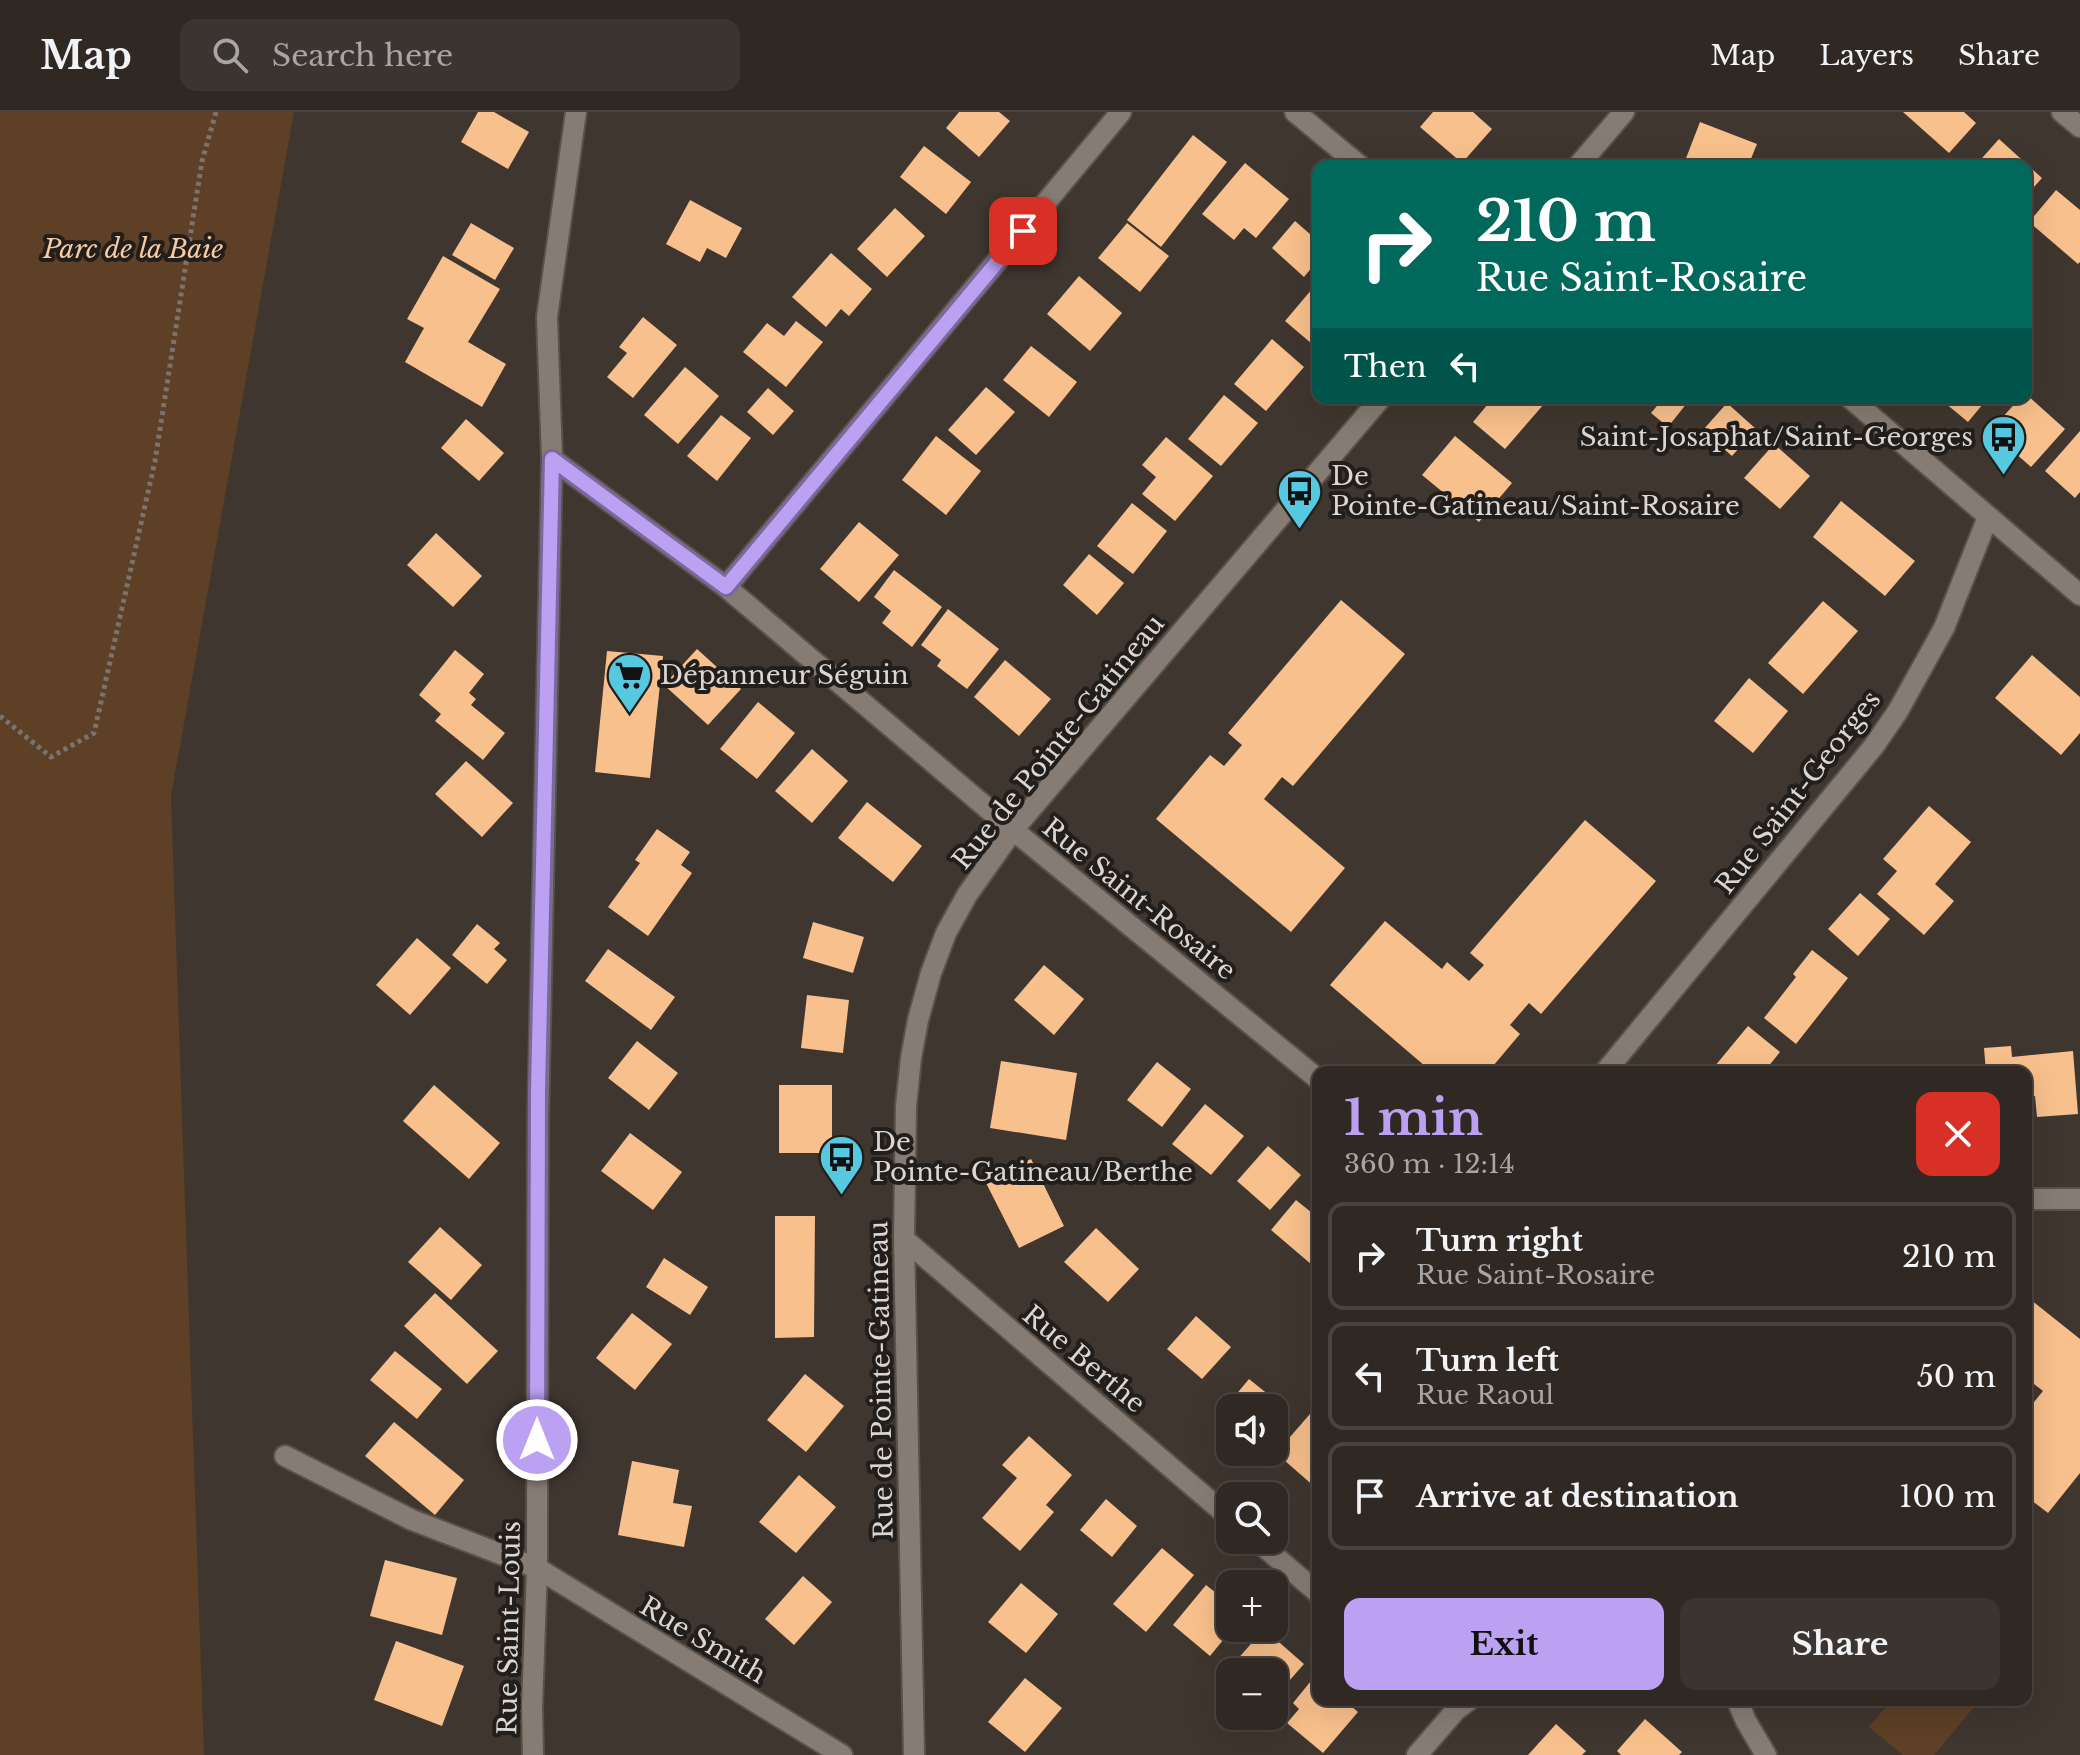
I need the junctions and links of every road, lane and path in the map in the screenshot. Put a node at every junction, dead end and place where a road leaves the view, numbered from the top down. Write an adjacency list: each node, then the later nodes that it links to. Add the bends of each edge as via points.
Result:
1 (216, 112): 16 (path, via 202,161 155,461 94,733 51,757)
2 (576, 112): 12 (street, Rue Saint-Louis, via 547,317)
3 (1121, 112): 14 (street)
4 (1295, 112): 8 (street)
5 (1624, 112): 9 (street)
6 (2062, 112): 7 (street)
7 (2080, 127)
8 (1353, 160)
9 (1584, 160)
10 (1376, 404): 17 (street, Rue de Pointe-Gatineau)
11 (1857, 404): 13 (street)
12 (552, 459): 14 (street, Rue Saint-Rosaire); 26 (street, Rue Saint-Louis, via 538,1089)
13 (1988, 517): 15 (street); 18 (street, Rue Saint-Georges, via 1944,628 1882,734)
14 (726, 587): 17 (street, Rue Saint-Rosaire)
15 (2080, 595)
16 (0, 716)
17 (1013, 830): 19 (street, Rue Saint-Rosaire); 22 (street, Rue de Pointe-Gatineau, via 946,933 918,1020 906,1106)
18 (1610, 1066)
19 (1312, 1074)
20 (2032, 1199): 21 (street)
21 (2080, 1199)
22 (904, 1239): 24 (street, Rue Berthe); 32 (street, Rue de Pointe-Gatineau)
23 (285, 1456): 26 (street, Rue Smith, via 412,1520)
24 (1216, 1506)
25 (1272, 1554): 27 (street)
26 (537, 1568): 30 (street, Rue Saint-Louis); 31 (street, Rue Smith)
27 (1312, 1588)
28 (1454, 1706): 33 (street)
29 (1740, 1706): 34 (street)
30 (533, 1755)
31 (842, 1755)
32 (914, 1755)
33 (1417, 1755)
34 (1766, 1755)

